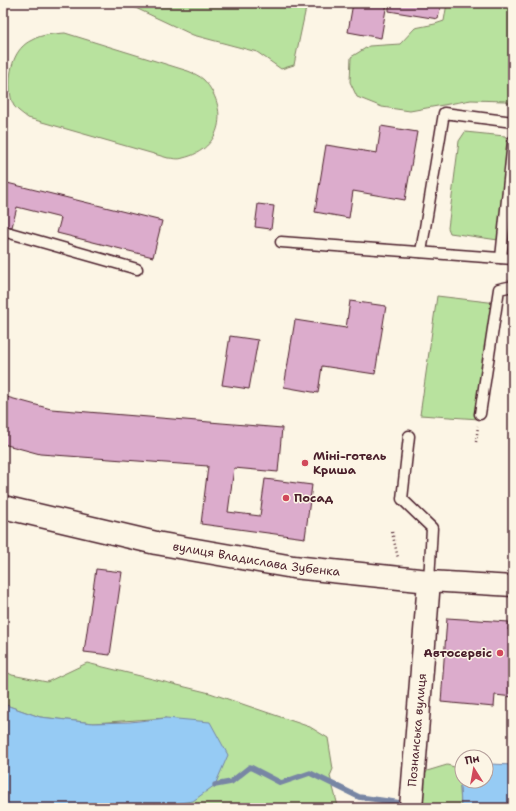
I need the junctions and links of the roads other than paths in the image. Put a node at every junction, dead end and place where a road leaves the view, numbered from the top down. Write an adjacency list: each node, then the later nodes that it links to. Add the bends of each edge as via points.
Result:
1 (513, 122): 5 (lane, via 444,113)
2 (513, 142): 6 (lane)
3 (3, 231): 8 (lane)
4 (282, 242): 5 (lane)
5 (421, 252): 6 (lane)
6 (501, 258): 7 (lane)
7 (513, 259)
8 (137, 269)
9 (513, 286): 10 (lane, via 499,289)
10 (480, 414)
11 (409, 436): 13 (lane, via 402,499 432,528)
12 (3, 507): 13 (street, вулиця Владислава Зубенка, via 156,543 293,567)
13 (429, 581): 14 (street, вулиця Владислава Зубенка); 15 (street, Познанська вулиця)
14 (513, 586)
15 (411, 808)

